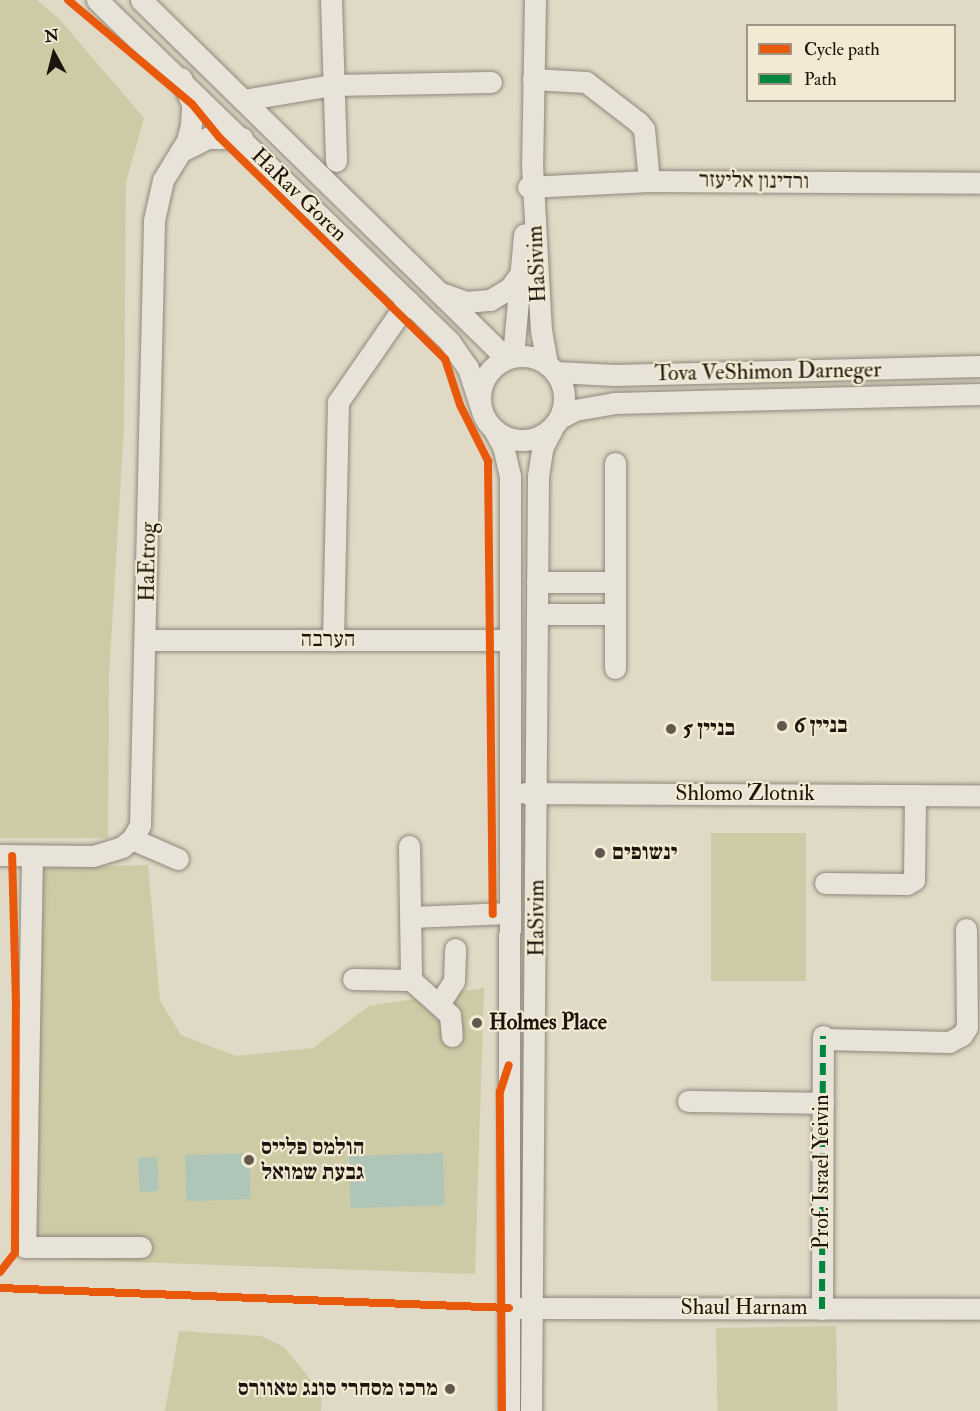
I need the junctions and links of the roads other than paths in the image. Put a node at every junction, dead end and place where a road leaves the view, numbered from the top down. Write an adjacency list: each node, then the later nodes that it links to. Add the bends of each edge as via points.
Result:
1 (97, 0): 5 (street, HaRav Goren)
2 (141, 0): 9 (street, HaRav Goren)
3 (331, 0): 8 (street)
4 (535, 0): 6 (street, HaSivim)
5 (181, 78): 10 (street, HaRav Goren); 11 (street, HaEtrog, via 192,104 191,125)
6 (534, 79): 13 (street, via 586,82 638,122 644,129); 15 (street, HaSivim)
7 (491, 82): 8 (street)
8 (333, 85): 9 (street); 12 (street)
9 (243, 100): 17 (street, HaRav Goren)
10 (242, 138): 11 (street, via 207,138); 18 (street, HaRav Goren)
11 (180, 152): 31 (street, HaEtrog, via 163,180 154,220)
12 (336, 161)
13 (650, 181): 14 (street, ורדינון אליעזר); 15 (street, ורדינון אליעזר)
14 (980, 183)
15 (531, 187): 16 (street, HaSivim); 21 (street, HaSivim, via 541,330)
16 (521, 273): 17 (street, via 501,295 477,303 455,300); 19 (street, HaSivim)
17 (437, 291): 19 (street, HaRav Goren)
18 (408, 301): 23 (street, HaRav Goren, via 462,358 473,378); 32 (street, via 338,402)
19 (510, 357): 21 (street, via 536,358); 23 (street, via 485,377)
20 (980, 366): 21 (street, Tova VeShimon Darneger, via 614,375)
21 (551, 367): 24 (street, via 565,394)
22 (980, 394): 24 (street, Tova VeShimon Darneger, via 614,403 575,410)
23 (480, 405): 25 (street)
24 (556, 423): 25 (street, via 530,440 505,437); 27 (street, HaSivim, via 539,458)
25 (494, 430): 33 (street, HaSivim, via 503,446 510,476)
26 (615, 463): 28 (street)
27 (537, 582): 28 (street); 29 (street, HaSivim)
28 (613, 582): 30 (street)
29 (538, 614): 30 (street); 36 (street, HaSivim)
30 (614, 614): 34 (street)
31 (147, 640): 32 (street, הערבה); 39 (street, HaEtrog, via 142,807)
32 (333, 640): 33 (street, הערבה)
33 (510, 640): 35 (street, HaSivim)
34 (615, 668)
35 (509, 793): 36 (street, Shlomo Zlotnik); 45 (street, HaSivim)
36 (537, 793): 37 (street, Shlomo Zlotnik); 57 (street, HaSivim)
37 (915, 795): 38 (street, Shlomo Zlotnik); 44 (street, via 914,880 907,884)
38 (980, 795)
39 (132, 839): 42 (street, via 122,847 93,856); 43 (street)
40 (409, 846): 46 (street)
41 (0, 855): 42 (street)
42 (32, 856): 55 (street, via 26,1247)
43 (178, 859)
44 (825, 883)
45 (509, 913): 46 (street); 56 (street, HaSivim)
46 (411, 917): 50 (street)
47 (966, 929): 54 (street, Prof. Israel Yeivin, via 967,1027 962,1035 949,1042 823,1038)
48 (455, 949): 51 (street, via 454,981)
49 (353, 979): 50 (street)
50 (411, 980): 51 (street)
51 (439, 1004): 52 (street, via 450,1015)
52 (452, 1036)
53 (688, 1101): 54 (street)
54 (823, 1103): 58 (street, Prof. Israel Yeivin)
55 (141, 1247)
56 (509, 1308): 57 (street, Shaul Harnam); 60 (street, HaSivim)
57 (533, 1308): 58 (street, Shaul Harnam); 61 (street, HaSivim)
58 (822, 1309): 59 (street, Shaul Harnam)
59 (980, 1309)
60 (509, 1411)
61 (531, 1411)

